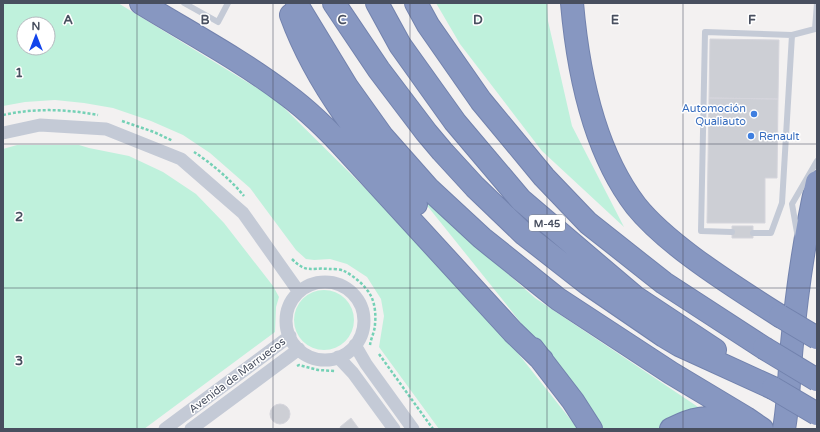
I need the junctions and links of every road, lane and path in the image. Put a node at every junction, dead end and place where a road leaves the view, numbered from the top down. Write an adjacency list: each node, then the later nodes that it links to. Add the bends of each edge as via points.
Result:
1 (184, 3): 2 (lane, via 218,22)
2 (228, 3)
3 (287, 3): 27 (highway, via 307,53 325,87 350,124)
4 (297, 3): 42 (highway, via 347,88 382,136 428,188 476,233 558,299)
5 (334, 3): 31 (highway, via 379,70 430,137 474,187 524,234 588,284 664,336)
6 (377, 3): 31 (highway, M-45, via 400,45 455,122 521,200 635,297)
7 (416, 3): 30 (highway, M-45, bridge, via 428,25 481,101 544,177 588,223 664,283)
8 (572, 3): 22 (highway, bridge, via 582,73 594,120 610,164 627,193 647,218 671,241 743,293)
9 (817, 3): 11 (lane, via 815,30)
10 (147, 6): 27 (highway, via 231,56 268,81 318,121 513,332)
11 (792, 35): 15 (lane); 17 (lane, via 704,32 701,231)
12 (3, 133): 20 (street, via 40,125 106,129 180,159 243,213)
13 (817, 161): 16 (lane)
14 (817, 182): 19 (highway)
15 (782, 203): 16 (lane); 18 (lane, via 771,233)
16 (792, 204): 19 (lane)
17 (732, 232)
18 (753, 233)
19 (802, 260): 33 (highway)
20 (299, 292): 21 (street, via 288,310 286,323); 23 (street, via 312,284 327,282 341,286 353,294 364,316 362,331)
21 (290, 336): 24 (street); 34 (street, Avenida de Marruecos)
22 (817, 338)
23 (355, 344): 26 (street); 37 (street, via 366,364)
24 (299, 349): 26 (street, via 318,358); 35 (street, Avenida de Marruecos)
25 (379, 354): 38 (path)
26 (338, 357): 36 (street, via 353,373)
27 (542, 360): 39 (highway)
28 (293, 367): 29 (path, via 299,365)
29 (336, 371)
30 (817, 380)
31 (773, 388): 32 (highway, M-45, bridge)
32 (817, 414)
33 (785, 427)
34 (165, 429)
35 (191, 429)
36 (394, 429)
37 (413, 429)
38 (434, 429)
39 (591, 429)
40 (671, 429): 41 (highway, via 695,419 716,418)
41 (751, 429)
42 (762, 429)

